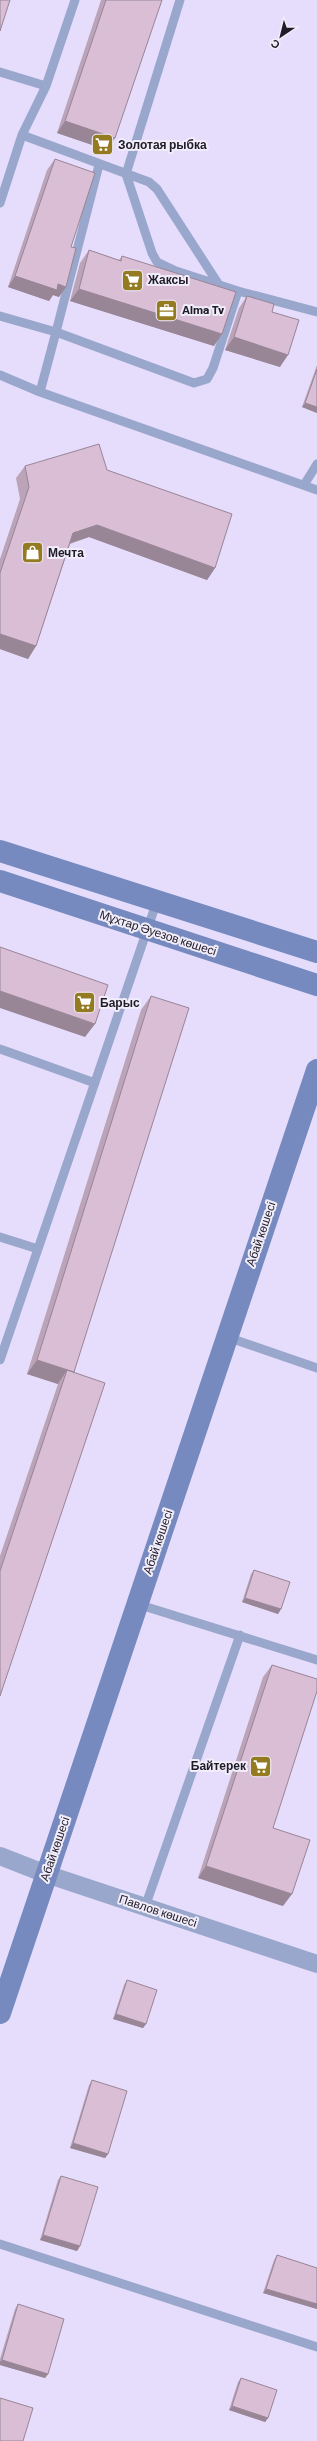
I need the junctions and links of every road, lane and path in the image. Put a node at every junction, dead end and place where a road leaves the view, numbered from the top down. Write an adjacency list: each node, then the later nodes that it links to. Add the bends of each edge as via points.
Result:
1 (74, 0): 4 (lane)
2 (180, 0): 7 (lane)
3 (0, 72): 4 (lane)
4 (46, 86): 5 (lane)
5 (22, 135): 6 (lane); 8 (lane)
6 (99, 165): 7 (lane); 13 (lane)
7 (126, 174): 9 (lane, via 149,182 157,189); 9 (lane, via 152,253 158,262)
8 (0, 203)
9 (219, 285): 10 (lane)
10 (238, 291): 11 (lane); 13 (lane, via 214,368 207,379 194,383)
11 (317, 312)
12 (0, 316): 13 (lane)
13 (56, 332): 15 (lane)
14 (0, 375): 15 (lane)
15 (40, 392): 17 (lane)
16 (317, 464): 17 (lane)
17 (304, 485): 18 (lane)
18 (317, 490)
19 (0, 852): 21 (main road)
20 (0, 881): 22 (main road, Мұхтар Әуезов көшесі)
21 (157, 901): 22 (lane); 23 (main road)
22 (147, 929): 24 (main road, Мұхтар Әуезов көшесі); 27 (lane)
23 (317, 952)
24 (317, 987)
25 (0, 1049): 27 (lane)
26 (317, 1070): 30 (main road, Абай көшесі)
27 (95, 1083): 29 (lane)
28 (0, 1237): 29 (lane)
29 (38, 1250): 31 (lane)
30 (227, 1337): 33 (lane); 34 (main road, Абай көшесі)
31 (2, 1345): 32 (lane)
32 (0, 1360)
33 (317, 1368)
34 (137, 1604): 35 (lane); 38 (main road, Абай көшесі)
35 (240, 1635): 36 (lane); 39 (lane)
36 (317, 1660)
37 (0, 1856): 38 (street, Павлов көшесі)
38 (46, 1874): 39 (street, Павлов көшесі); 41 (main road, Абай көшесі)
39 (145, 1907): 40 (street, Павлов көшесі)
40 (317, 1964)
41 (0, 2013)
42 (0, 2244): 43 (lane)
43 (317, 2347)

